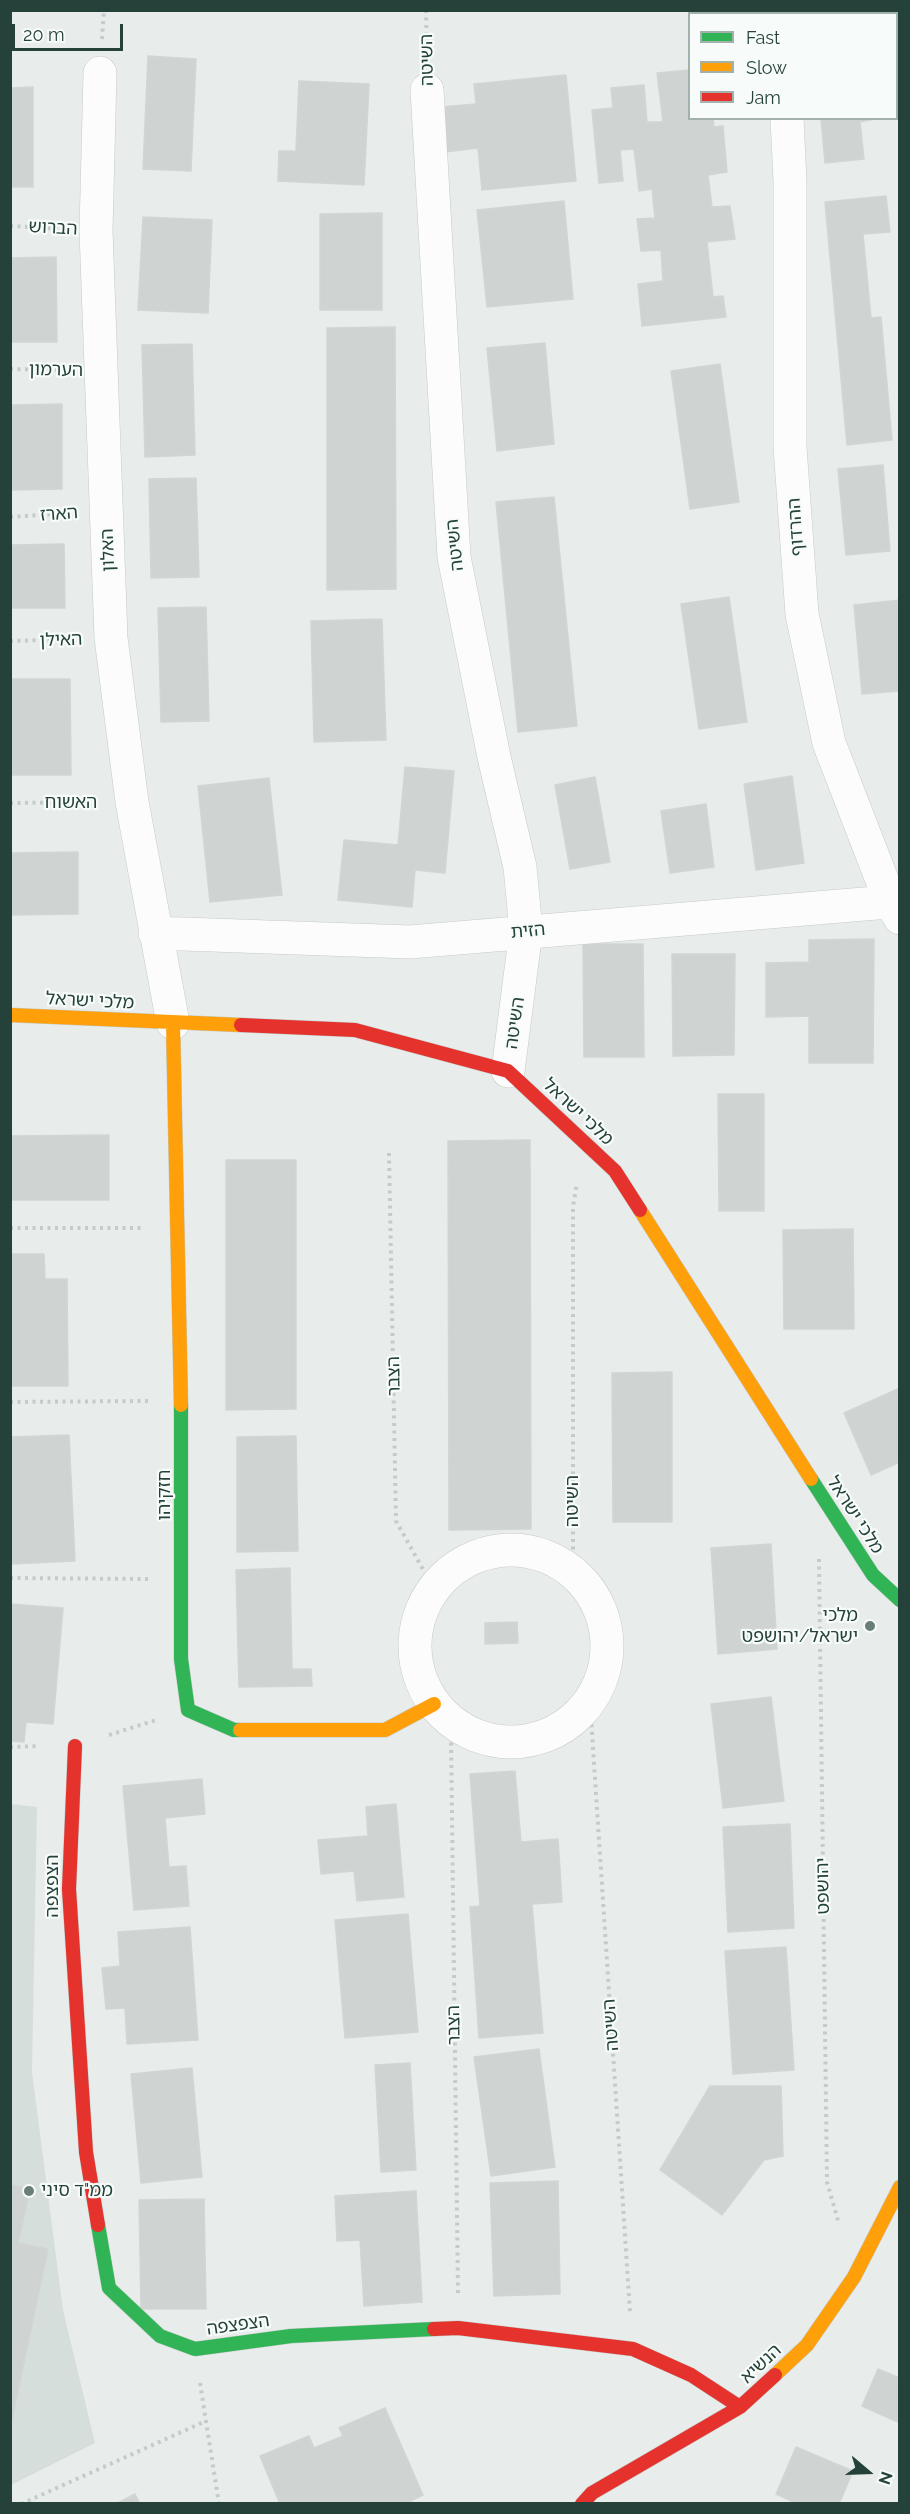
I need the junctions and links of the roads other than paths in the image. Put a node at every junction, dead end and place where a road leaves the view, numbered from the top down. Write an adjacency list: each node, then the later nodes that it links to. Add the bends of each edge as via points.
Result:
1 (100, 73): 6 (street, האלון, via 96,231 111,638 132,802)
2 (427, 90): 5 (street, השיטה, via 454,557 520,867)
3 (787, 120): 4 (street, ההרדוף, via 790,447 802,614 829,743)
4 (897, 907): 5 (street, הזית)
5 (526, 931): 6 (street, הזית, via 410,942); 9 (street, השיטה)
6 (155, 933): 8 (street, האלון)
7 (10, 1015): 8 (street, מלכי ישראל)
8 (173, 1023): 9 (street, מלכי ישראל, via 355,1030); 11 (street, חזקיהו, via 182,1401 181,1659 188,1710 234,1730 385,1731)
9 (508, 1071): 10 (street, מלכי ישראל, via 615,1172 873,1575)
10 (900, 1600)
11 (442, 1713): 11 (street, via 420,1677 415,1646 420,1616 434,1589 456,1567 484,1553 516,1549 548,1557 573,1572 596,1599 607,1633 605,1670 590,1702 568,1725 540,1738 509,1743 478,1737)
12 (75, 1746): 14 (street, הצפצפה, via 69,1889 86,2152 109,2288 160,2336 195,2349 291,2336 458,2328 633,2349 691,2375)
13 (900, 2187): 14 (street, הנשיא, via 854,2277 807,2345)
14 (740, 2407): 15 (street, הנשיא, via 592,2493)
15 (582, 2504)

